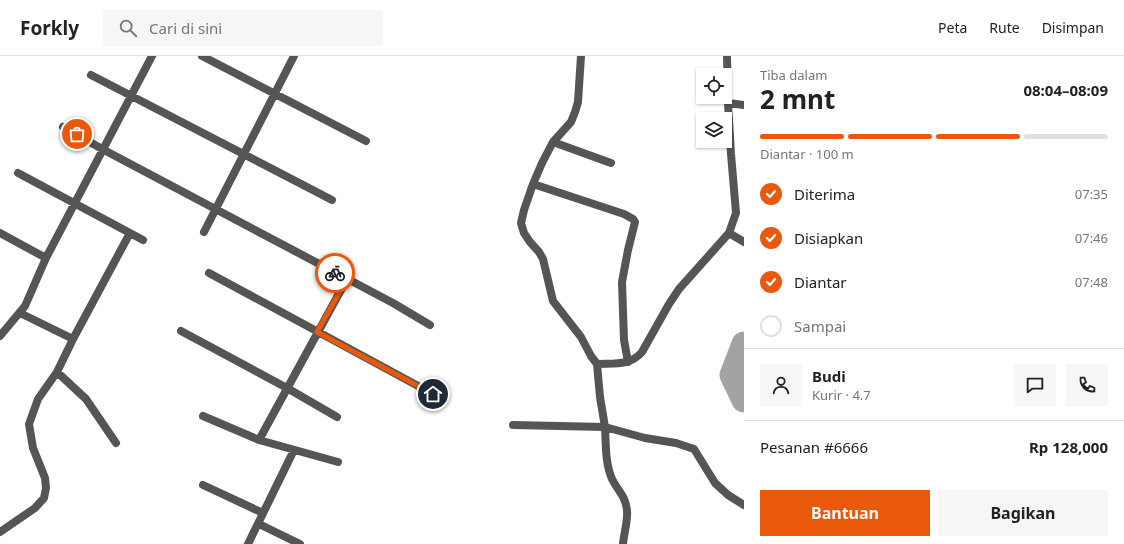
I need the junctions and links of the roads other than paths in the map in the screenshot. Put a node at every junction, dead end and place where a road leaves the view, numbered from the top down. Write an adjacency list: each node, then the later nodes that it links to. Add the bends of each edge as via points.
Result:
1 (152, 56): 9 (street)
2 (202, 56): 8 (street)
3 (294, 56): 8 (street)
4 (580, 56): 15 (street, via 578,102 575,112 571,122)
5 (727, 56): 6 (street)
6 (727, 68)
7 (91, 75): 9 (street)
8 (274, 94): 14 (street); 17 (street)
9 (132, 96): 16 (street); 17 (street)
10 (732, 103): 12 (street)
11 (728, 104): 27 (street, via 736,213)
12 (744, 105)
13 (63, 127): 16 (street)
14 (366, 141)
15 (553, 142): 18 (street); 20 (street)
16 (104, 150): 22 (street); 23 (street)
17 (244, 154): 21 (street); 23 (street)
18 (611, 163)
19 (18, 173): 22 (street)
20 (532, 184): 39 (street, via 624,214 635,222 622,282 624,340); 40 (street, via 523,216 524,233 543,259 553,301 581,336)
21 (332, 200)
22 (76, 203): 26 (street); 30 (street)
23 (216, 209): 24 (street); 32 (street)
24 (204, 232)
25 (0, 233): 30 (street)
26 (130, 233): 28 (street); 38 (street)
27 (729, 233): 29 (street); 39 (street, via 679,289 642,352)
28 (143, 240)
29 (744, 242)
30 (46, 258): 33 (street)
31 (209, 274): 36 (street)
32 (347, 279): 34 (street, via 393,302); 36 (street)
33 (20, 313): 37 (street); 38 (street)
34 (430, 325)
35 (181, 331): 42 (street)
36 (317, 332): 42 (street); 43 (street)
37 (0, 336)
38 (73, 340): 41 (street)
39 (628, 362): 40 (street)
40 (597, 364): 47 (street)
41 (57, 372): 49 (street, via 86,399); 56 (street, via 38,399 29,424 33,448 45,478 44,498)
42 (287, 388): 45 (street); 48 (street)
43 (433, 394)
44 (203, 416): 48 (street)
45 (337, 417)
46 (513, 425): 47 (street)
47 (605, 427): 53 (street, via 645,438 676,442 694,449 716,483 728,495); 59 (street, via 606,457 612,480 625,500 627,511)
48 (258, 440): 50 (street)
49 (116, 443)
50 (294, 450): 51 (street); 54 (street)
51 (338, 462)
52 (203, 485): 54 (street)
53 (744, 505)
54 (263, 513): 55 (street)
55 (259, 524): 57 (street); 58 (street)
56 (0, 532)
57 (248, 544)
58 (300, 544)
59 (623, 544)

